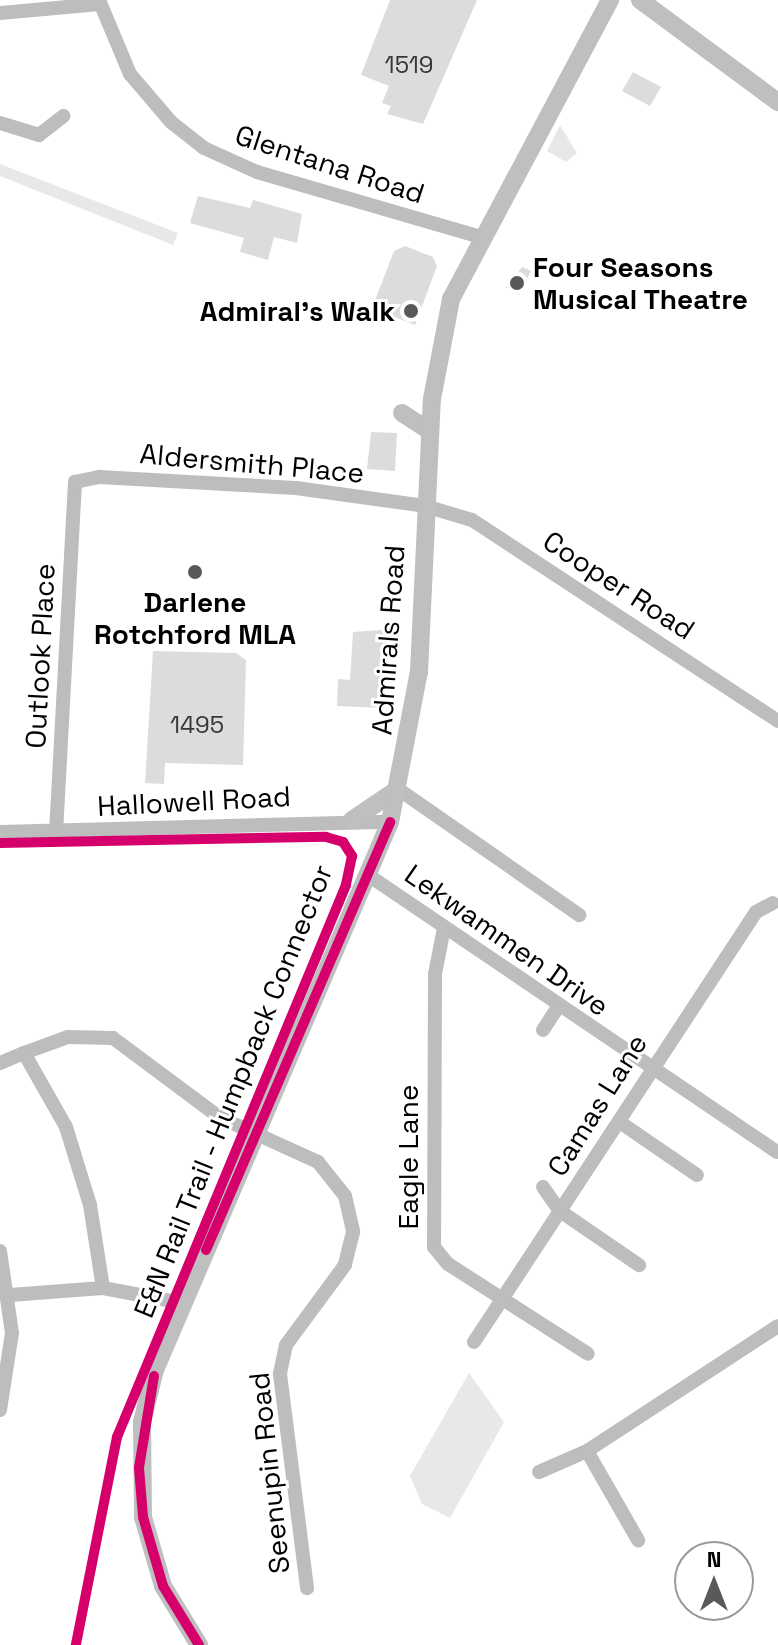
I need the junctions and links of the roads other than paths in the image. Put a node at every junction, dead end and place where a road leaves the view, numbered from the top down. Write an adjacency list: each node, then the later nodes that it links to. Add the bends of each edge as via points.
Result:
1 (595, 0): 6 (main road)
2 (610, 0): 6 (main road, Admirals Road)
3 (640, 0): 7 (main road)
4 (100, 2): 5 (street); 10 (street, Glentana Road, via 130,74 171,122 204,148 257,172)
5 (0, 13)
6 (596, 23): 10 (main road, Admirals Road)
7 (778, 102)
8 (63, 116): 9 (street, via 39,135)
9 (0, 123)
10 (481, 237): 11 (main road, Admirals Road, via 443,327)
11 (432, 399): 12 (main road, Admirals Road); 12 (main road, via 402,413)
12 (430, 431): 14 (main road, Admirals Road)
13 (75, 482): 14 (street, Aldersmith Place, via 113,477 258,485); 20 (street, Outlook Place)
14 (425, 506): 15 (street, Cooper Road, via 472,520); 16 (main road, Admirals Road, via 419,672)
15 (778, 721)
16 (398, 789): 17 (main road); 18 (main road, Admirals Road); 23 (street)
17 (352, 820): 18 (street, Hallowell Road); 20 (street, Hallowell Road)
18 (390, 822): 21 (main road, Admirals Road)
19 (0, 832): 20 (street, Hallowell Road)
20 (56, 833)
21 (368, 875): 24 (street, Lekwammen Drive); 31 (main road, Admirals Road)
22 (773, 903): 29 (street, Camas Lane, via 756,912)
23 (579, 915)
24 (444, 928): 25 (street, Lekwammen Drive); 40 (street, Eagle Lane, via 435,974 431,1229 448,1264)
25 (558, 1007): 26 (street); 29 (street, Lekwammen Drive)
26 (543, 1030)
27 (24, 1053): 28 (street, Seenupin Road); 31 (street, Seenupin Road, via 68,1037 113,1038 219,1117); 38 (street, via 78,1159)
28 (0, 1063)
29 (650, 1069): 30 (street, Camas Lane); 32 (street, Lekwammen Drive)
30 (621, 1123): 33 (street); 35 (street, Camas Lane)
31 (258, 1135): 41 (main road, Admirals Road); 49 (street, Seenupin Road, via 318,1162 345,1196 353,1232 345,1265 286,1345 280,1374)
32 (777, 1152)
33 (697, 1175)
34 (543, 1187): 35 (street)
35 (560, 1211): 37 (street); 40 (street, Camas Lane)
36 (0, 1251): 39 (street)
37 (639, 1265)
38 (103, 1288): 39 (street); 41 (street)
39 (10, 1295): 45 (street, via 12,1333)
40 (501, 1300): 43 (street, Camas Lane); 44 (street, Eagle Lane)
41 (182, 1303): 50 (main road, Admirals Road, via 155,1370 139,1468 154,1563)
42 (778, 1326): 46 (street)
43 (474, 1342)
44 (588, 1354)
45 (0, 1410)
46 (587, 1451): 47 (street); 48 (street)
47 (539, 1472)
48 (638, 1540)
49 (307, 1588)
50 (199, 1645)

